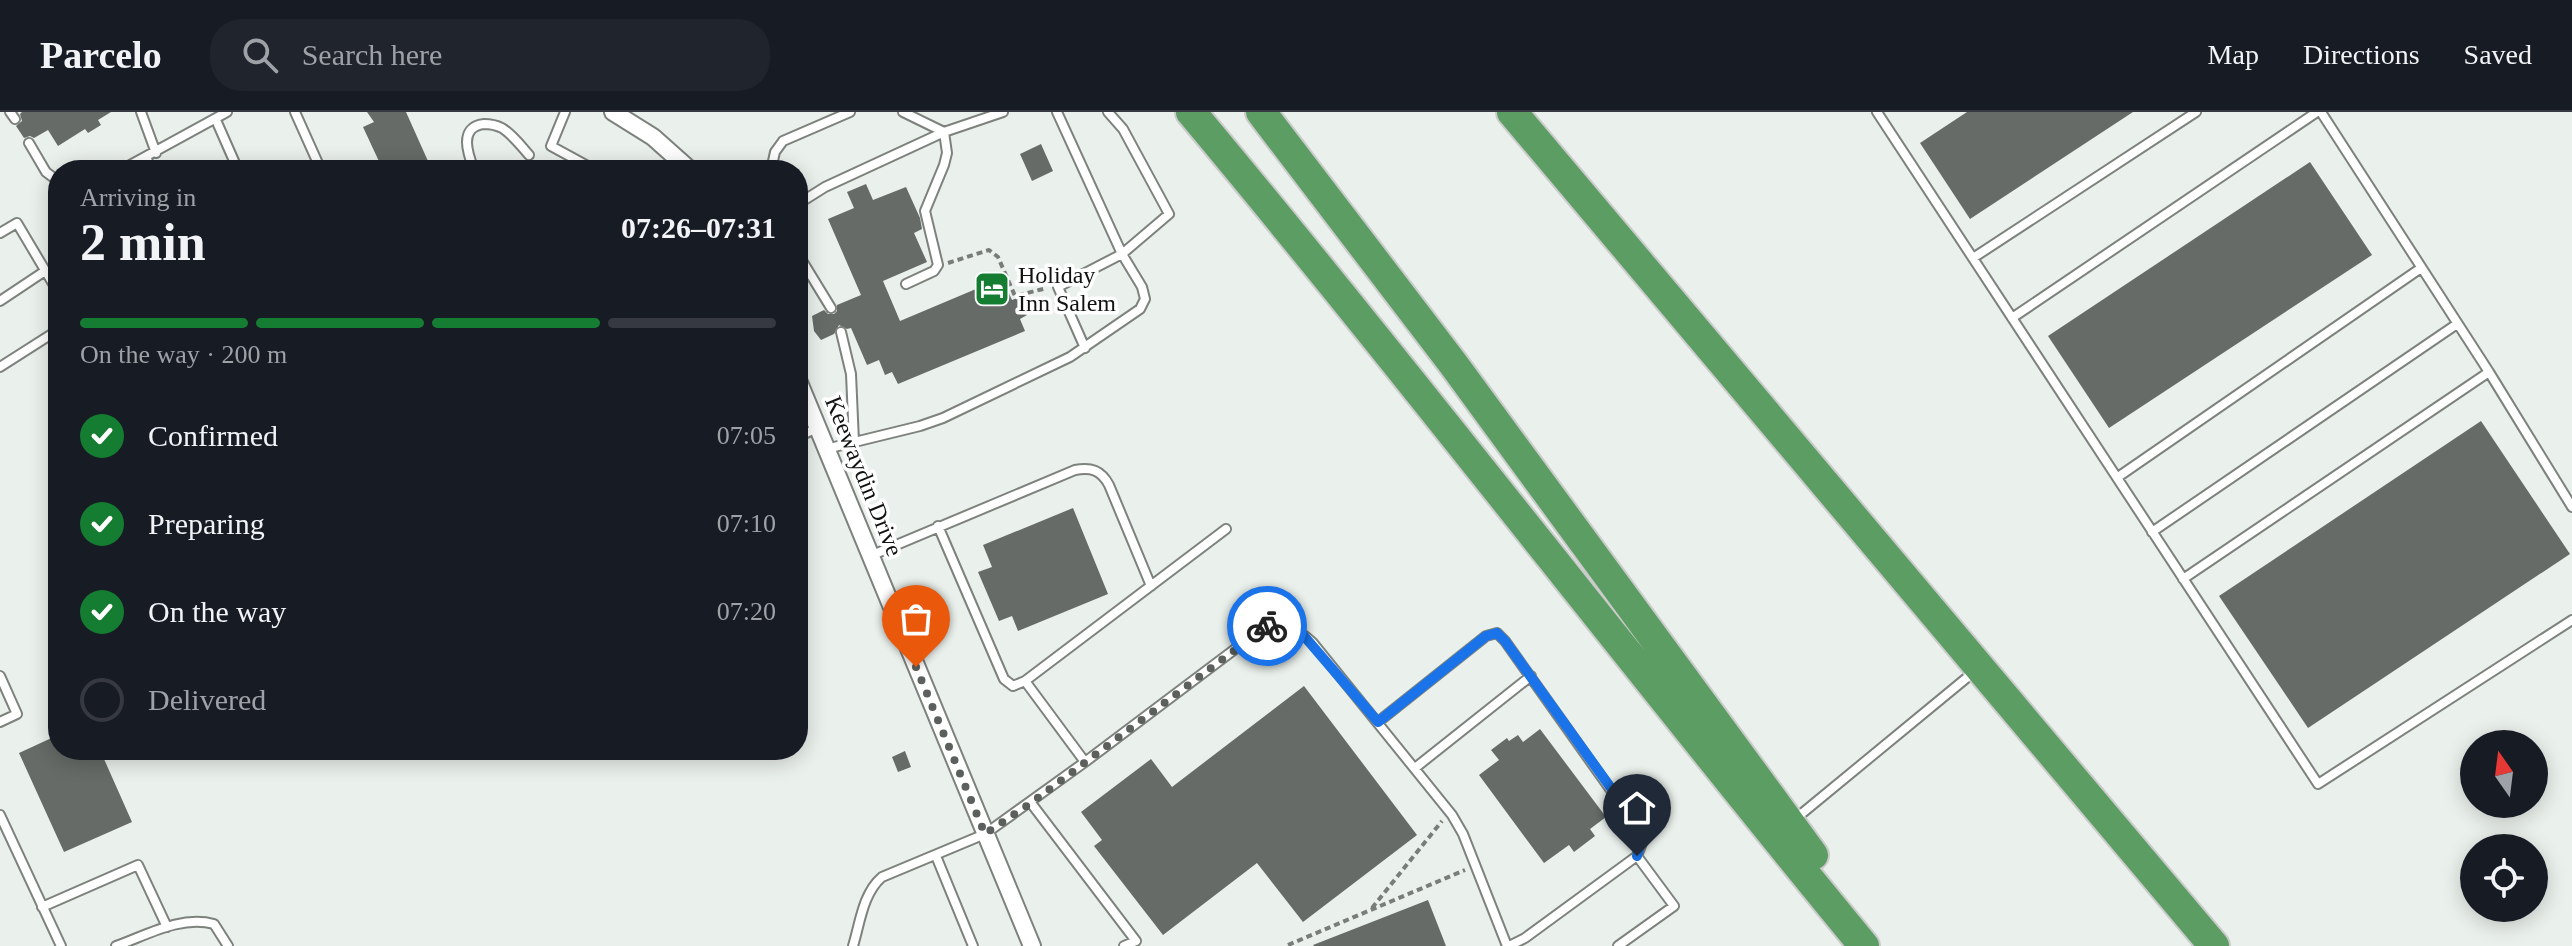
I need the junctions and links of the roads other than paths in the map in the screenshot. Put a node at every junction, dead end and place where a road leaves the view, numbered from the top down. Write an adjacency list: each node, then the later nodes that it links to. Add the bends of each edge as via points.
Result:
1 (141, 112): 20 (lane)
2 (227, 112): 17 (lane)
3 (295, 112): 26 (lane)
4 (565, 112): 28 (lane, via 551,146)
5 (613, 112): 29 (street)
6 (850, 112): 30 (lane, via 783,141)
7 (903, 112): 18 (lane)
8 (1003, 112): 18 (lane)
9 (1057, 112): 34 (lane)
10 (1108, 112): 34 (lane, via 1123,129 1169,214)
11 (1191, 112): 89 (highway)
12 (1261, 112): 74 (highway)
13 (1512, 112): 64 (highway)
14 (1877, 112): 35 (lane)
15 (2196, 112): 35 (lane)
16 (2319, 112): 36 (lane); 43 (lane)
17 (216, 120): 20 (lane); 25 (lane)
18 (944, 132): 32 (lane); 40 (lane, via 947,153 925,211 938,265)
19 (29, 143): 31 (lane)
20 (156, 153): 22 (lane)
21 (529, 155): 27 (lane, via 503,129 478,125 466,143)
22 (146, 157): 23 (lane); 24 (lane)
23 (140, 160)
24 (147, 160)
25 (234, 160)
26 (317, 160)
27 (471, 160)
28 (577, 160)
29 (679, 160)
30 (773, 160)
31 (48, 174)
32 (808, 198)
33 (0, 233): 38 (lane, via 17,223)
34 (1122, 254): 47 (lane, via 1145,299 1140,309); 47 (lane, via 1058,287)
35 (1973, 258): 43 (lane)
36 (2421, 268): 44 (lane); 55 (lane)
37 (808, 270): 42 (lane)
38 (45, 271): 39 (lane); 41 (lane)
39 (48, 276)
40 (906, 284)
41 (0, 301)
42 (831, 308)
43 (2012, 318): 55 (lane)
44 (2457, 324): 49 (lane); 59 (lane)
45 (841, 332): 53 (lane, via 851,374)
46 (48, 336): 48 (lane)
47 (1085, 348): 53 (lane, via 943,418)
48 (0, 367)
49 (2489, 372): 56 (lane); 61 (lane)
50 (808, 404): 51 (street, Keewaydin Drive)
51 (818, 428): 52 (lane); 54 (street, Keewaydin Drive)
52 (808, 432)
53 (854, 442): 54 (lane)
54 (826, 449): 60 (street, Keewaydin Drive)
55 (2118, 477): 59 (lane)
56 (2572, 507)
57 (938, 526): 60 (lane); 62 (lane, via 1075,470 1096,470 1109,485); 67 (lane, via 1004,679 1013,686)
58 (1226, 529): 62 (lane)
59 (2152, 532): 61 (lane)
60 (870, 556): 75 (street, Keewaydin Drive)
61 (2183, 579): 63 (lane, via 2318,784)
62 (1151, 586): 67 (lane)
63 (2572, 620)
64 (1979, 668): 74 (lane); 91 (highway)
65 (0, 676): 68 (lane, via 17,714)
66 (1531, 676): 69 (lane, via 1497,633 1486,636); 71 (lane); 77 (lane, via 1640,831)
67 (1025, 681): 70 (lane)
68 (0, 722)
69 (1378, 722): 70 (lane, via 1298,629 1267,625); 71 (lane)
70 (1085, 762): 72 (lane)
71 (1415, 768): 87 (lane, via 1463,834)
72 (1031, 803): 75 (lane); 86 (lane, via 1136,941)
73 (0, 815): 78 (lane)
74 (1790, 823): 90 (highway)
75 (985, 834): 76 (lane); 85 (street, Keewaydin Drive)
76 (936, 856): 83 (lane, via 874,884); 84 (lane)
77 (1637, 856): 87 (lane); 88 (lane, via 1674,906)
78 (42, 907): 79 (lane, via 138,865); 80 (lane)
79 (167, 927): 81 (lane); 82 (lane, via 200,920 214,924)
80 (61, 946)
81 (116, 946)
82 (228, 946)
83 (853, 946)
84 (973, 946)
85 (1032, 946)
86 (1124, 946)
87 (1508, 946)
88 (1618, 946)
89 (1864, 946)
90 (1880, 946)
91 (2214, 946)

